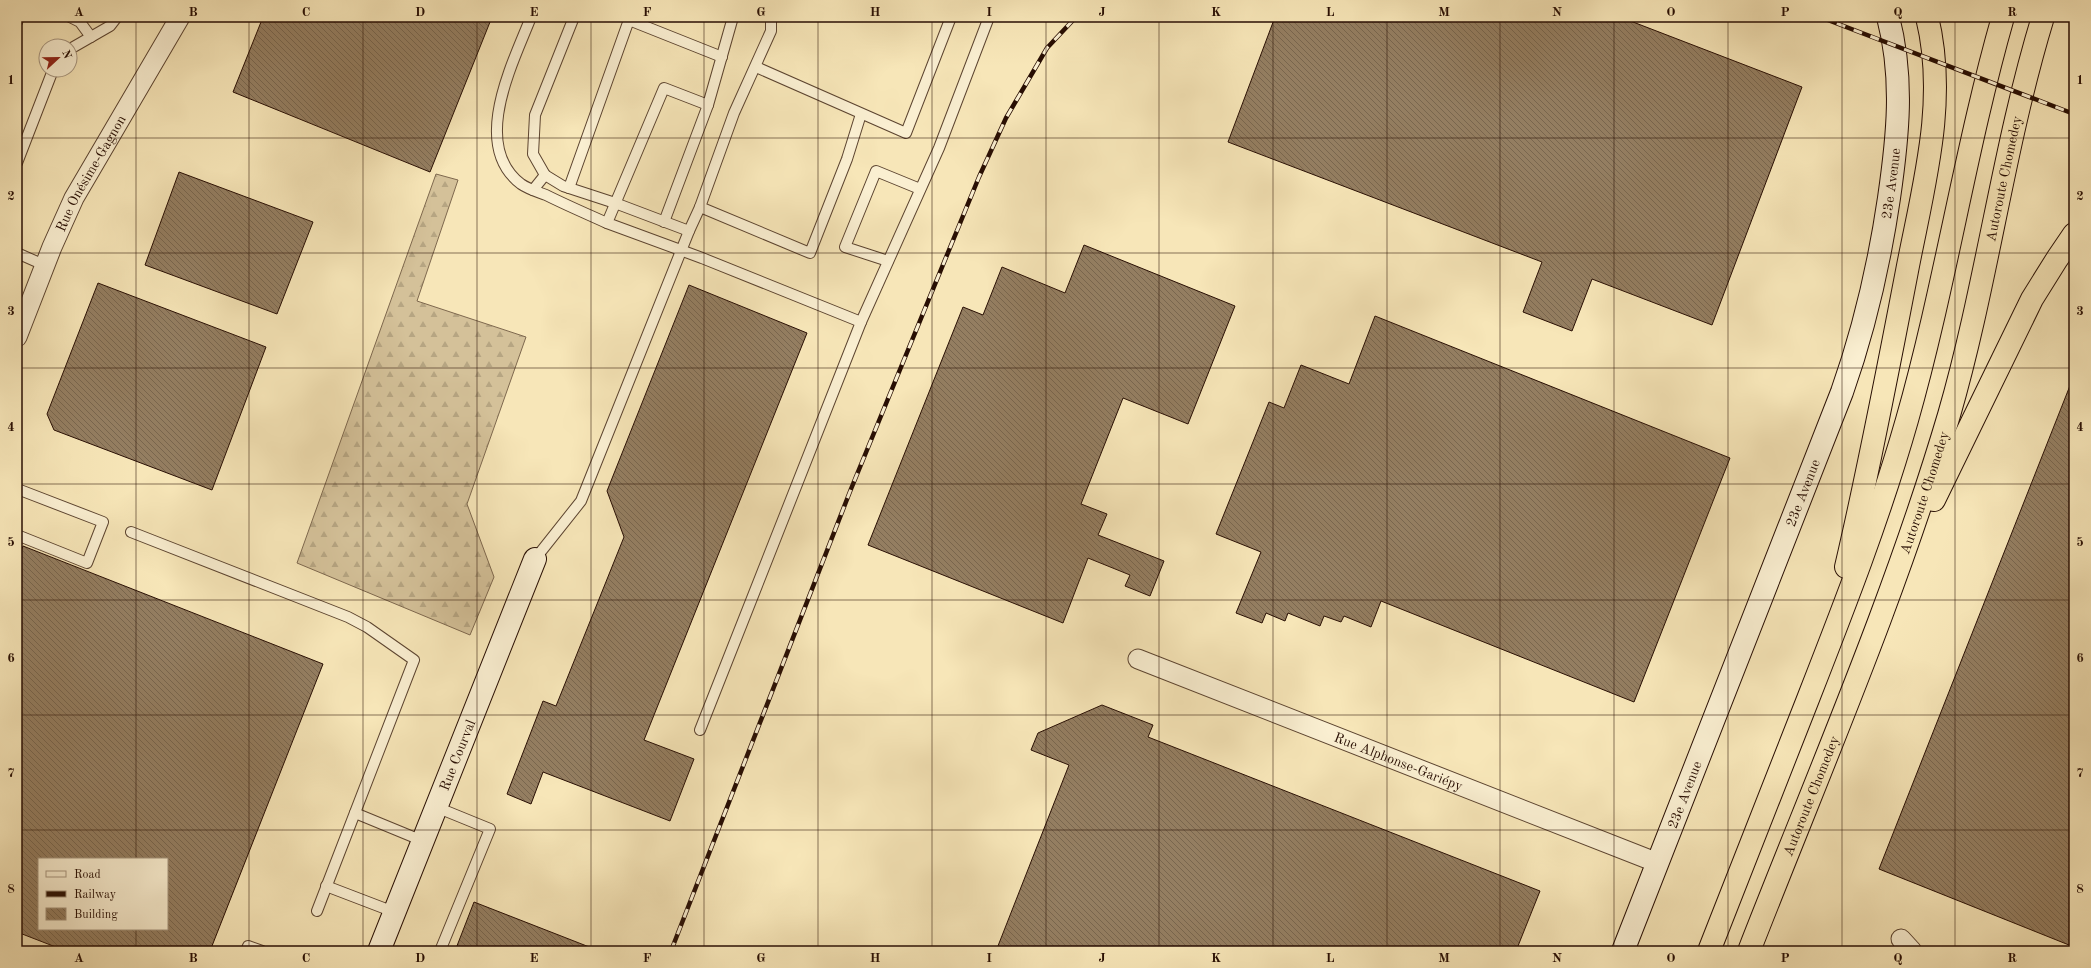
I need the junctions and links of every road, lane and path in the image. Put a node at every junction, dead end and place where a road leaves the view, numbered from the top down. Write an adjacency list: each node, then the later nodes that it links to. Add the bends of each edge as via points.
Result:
1 (19, 17): 16 (lane)
2 (70, 17): 17 (lane, via 80,22)
3 (117, 17): 17 (lane, via 110,26)
4 (180, 17): 38 (street, Rue Onésime-Gagnon, via 80,186)
5 (531, 17): 28 (lane, via 501,93 496,121 499,149 506,169 522,184)
6 (574, 17): 25 (lane, via 535,115 533,154)
7 (733, 17): 19 (lane)
8 (771, 17): 20 (lane, via 771,31)
9 (951, 17): 23 (lane, via 906,133)
10 (989, 17): 27 (lane, via 939,148)
11 (1888, 17): 52 (street, 23e Avenue, via 1895,45 1898,76 1898,125 1886,216 1869,308 1842,392)
12 (1927, 17): 46 (highway, via 1934,50 1936,80 1932,137 1885,386)
13 (2003, 17): 46 (highway, via 1978,107 1942,284 1907,421 1869,537)
14 (2043, 17): 45 (highway, Autoroute Chomedey, via 2012,137 1960,374 1925,494)
15 (630, 18): 19 (lane); 26 (lane)
16 (17, 22)
17 (91, 37): 18 (lane)
18 (78, 44)
19 (722, 57): 22 (lane)
20 (756, 67): 23 (lane); 30 (lane, via 734,112)
21 (50, 78): 24 (lane)
22 (708, 105): 29 (lane, via 664,88); 31 (lane)
23 (861, 114): 30 (lane, via 847,160 810,252)
24 (17, 163)
25 (545, 174): 26 (lane); 28 (lane)
26 (569, 188): 29 (lane)
27 (920, 189): 37 (lane); 37 (lane, via 876,171 845,247)
28 (533, 190): 32 (lane)
29 (615, 203): 31 (lane); 32 (lane)
30 (700, 207): 33 (lane)
31 (664, 222): 33 (lane)
32 (607, 223): 35 (lane)
33 (689, 231): 35 (lane)
34 (2074, 234): 45 (highway, via 2032,300)
35 (681, 250): 39 (lane); 44 (lane, via 581,501)
36 (17, 254): 38 (lane)
37 (888, 261): 39 (lane)
38 (44, 265): 40 (street, Rue Onésime-Gagnon)
39 (861, 322): 48 (lane)
40 (17, 337)
41 (18, 492): 43 (lane, via 103,522 87,563)
42 (131, 532): 50 (lane, via 348,617 414,660)
43 (17, 535)
44 (535, 559): 49 (street, Rue Courval)
45 (1890, 591): 62 (highway, Autoroute Chomedey)
46 (1826, 654): 61 (highway)
47 (1138, 659): 52 (street, Rue Alphonse-Gariépy)
48 (700, 730)
49 (436, 807): 51 (street, Rue Courval); 59 (lane, via 490,829)
50 (355, 813): 51 (lane); 53 (lane)
51 (423, 841): 55 (street, Rue Courval)
52 (1658, 864): 60 (street, 23e Avenue)
53 (326, 886): 54 (lane); 55 (lane)
54 (316, 911)
55 (394, 912): 58 (street, Rue Courval)
56 (246, 951): 57 (lane, via 248,946)
57 (262, 951)
58 (379, 951)
59 (440, 951)
60 (1623, 951)
61 (1709, 951)
62 (1749, 951)

